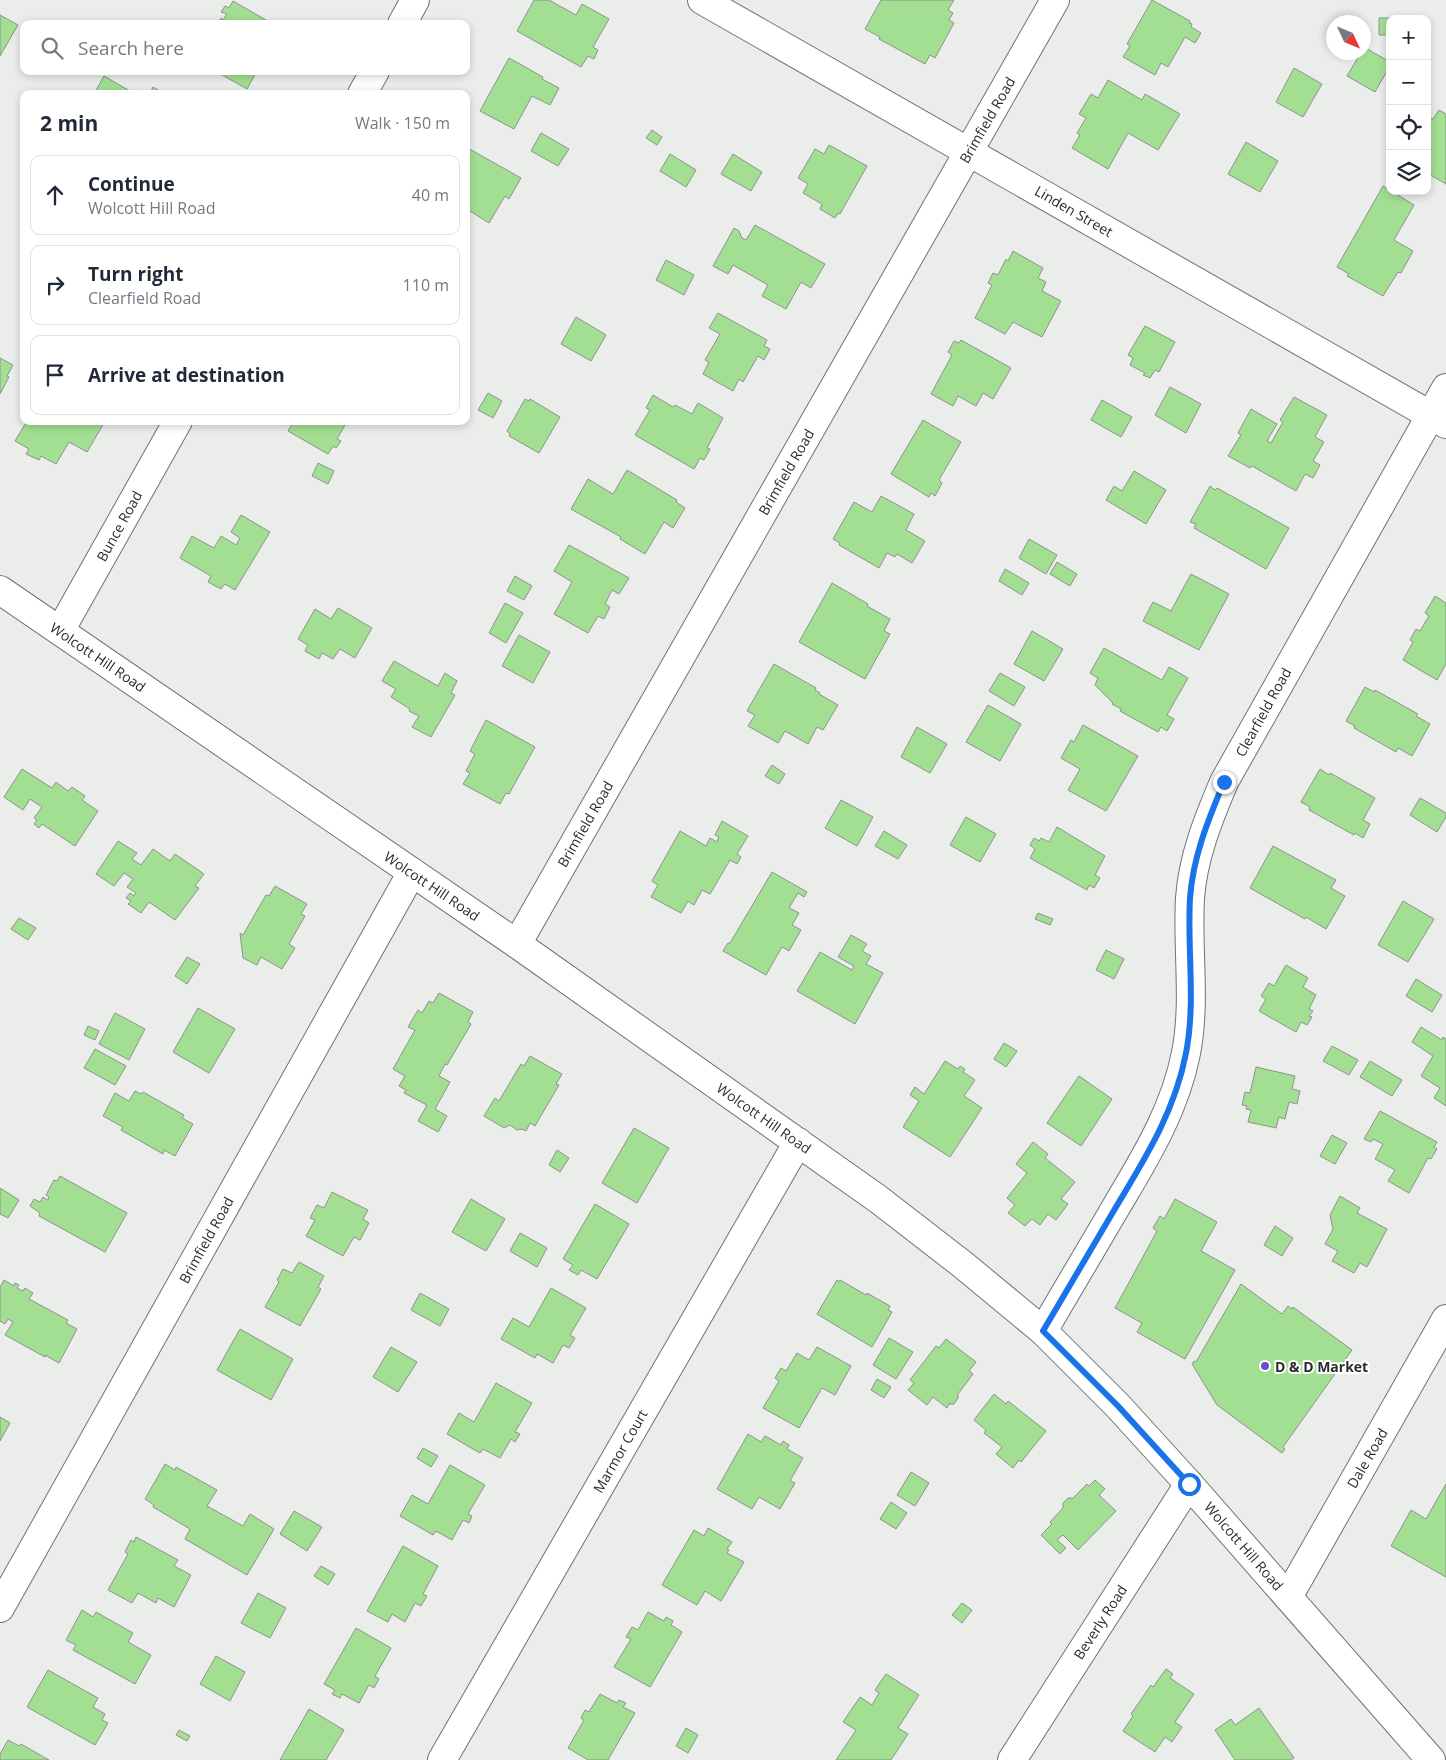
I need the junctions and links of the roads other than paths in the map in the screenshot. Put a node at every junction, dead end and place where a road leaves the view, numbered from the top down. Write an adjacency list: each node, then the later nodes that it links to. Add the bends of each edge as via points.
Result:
1 (415, 0): 4 (street)
2 (702, 0): 7 (street, Linden Street)
3 (1055, 0): 7 (street, Brimfield Road)
4 (404, 20)
5 (373, 75): 6 (street)
6 (364, 90)
7 (970, 151): 9 (street, Linden Street); 14 (street, Brimfield Road)
8 (1446, 388): 9 (street, Clearfield Road)
9 (1438, 419): 17 (street, Clearfield Road, via 1224,782 1214,805 1196,858 1191,890 1191,1014 1187,1052 1178,1086 1150,1150)
10 (176, 425): 12 (street, Bunce Road)
11 (0, 590): 12 (street, Wolcott Hill Road)
12 (60, 631): 13 (street, Wolcott Hill Road)
13 (412, 872): 14 (street, Wolcott Hill Road); 20 (street, Brimfield Road)
14 (517, 944): 15 (street, Wolcott Hill Road)
15 (798, 1142): 17 (street, Wolcott Hill Road, via 916,1229); 21 (street, Marmor Court)
16 (1446, 1320): 19 (street, Dale Road)
17 (1043, 1331): 18 (street, Wolcott Hill Road)
18 (1189, 1484): 19 (street, Wolcott Hill Road); 22 (street, Beverly Road)
19 (1288, 1597): 23 (street, Wolcott Hill Road)
20 (0, 1608)
21 (442, 1760)
22 (1012, 1760)
23 (1430, 1760)

